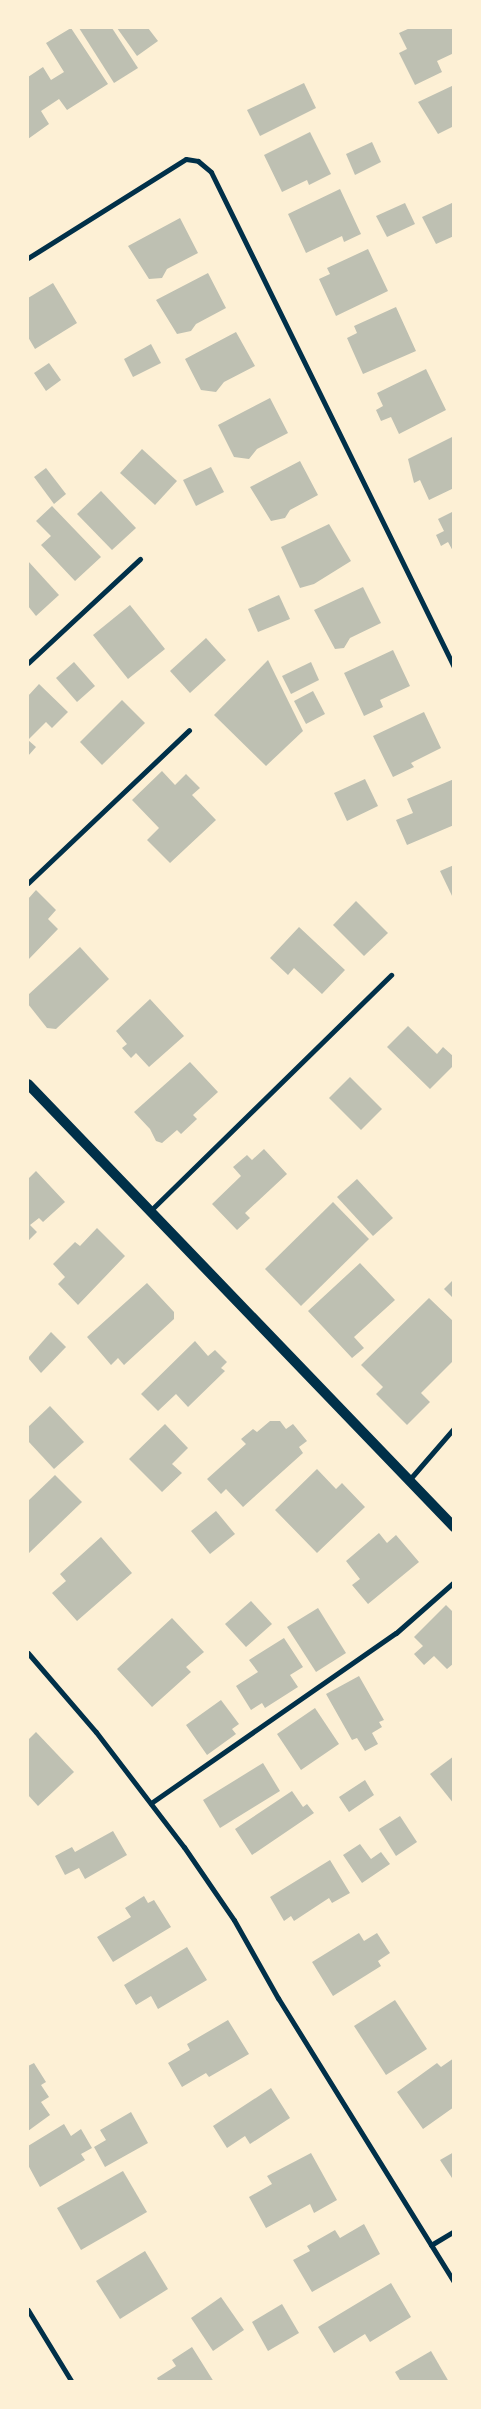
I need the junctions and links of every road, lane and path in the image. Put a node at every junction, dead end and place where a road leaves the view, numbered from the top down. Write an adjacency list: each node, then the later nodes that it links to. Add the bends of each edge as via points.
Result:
1 (28, 258): 4 (street, via 186,159 198,161 211,172)
2 (140, 559): 3 (street)
3 (28, 664)
4 (454, 667)
5 (189, 730): 6 (street)
6 (28, 883)
7 (392, 975): 9 (street)
8 (28, 1084): 9 (main road)
9 (149, 1212): 11 (main road)
10 (454, 1428): 11 (street)
11 (410, 1480): 12 (main road)
12 (454, 1528)
13 (454, 1582): 15 (street, via 396,1633)
14 (28, 1653): 15 (street, via 90,1725)
15 (151, 1804): 17 (street, via 234,1920 278,1998)
16 (454, 2231): 17 (street)
17 (431, 2245): 18 (street)
18 (454, 2282)
19 (28, 2310): 20 (street)
20 (72, 2382)

